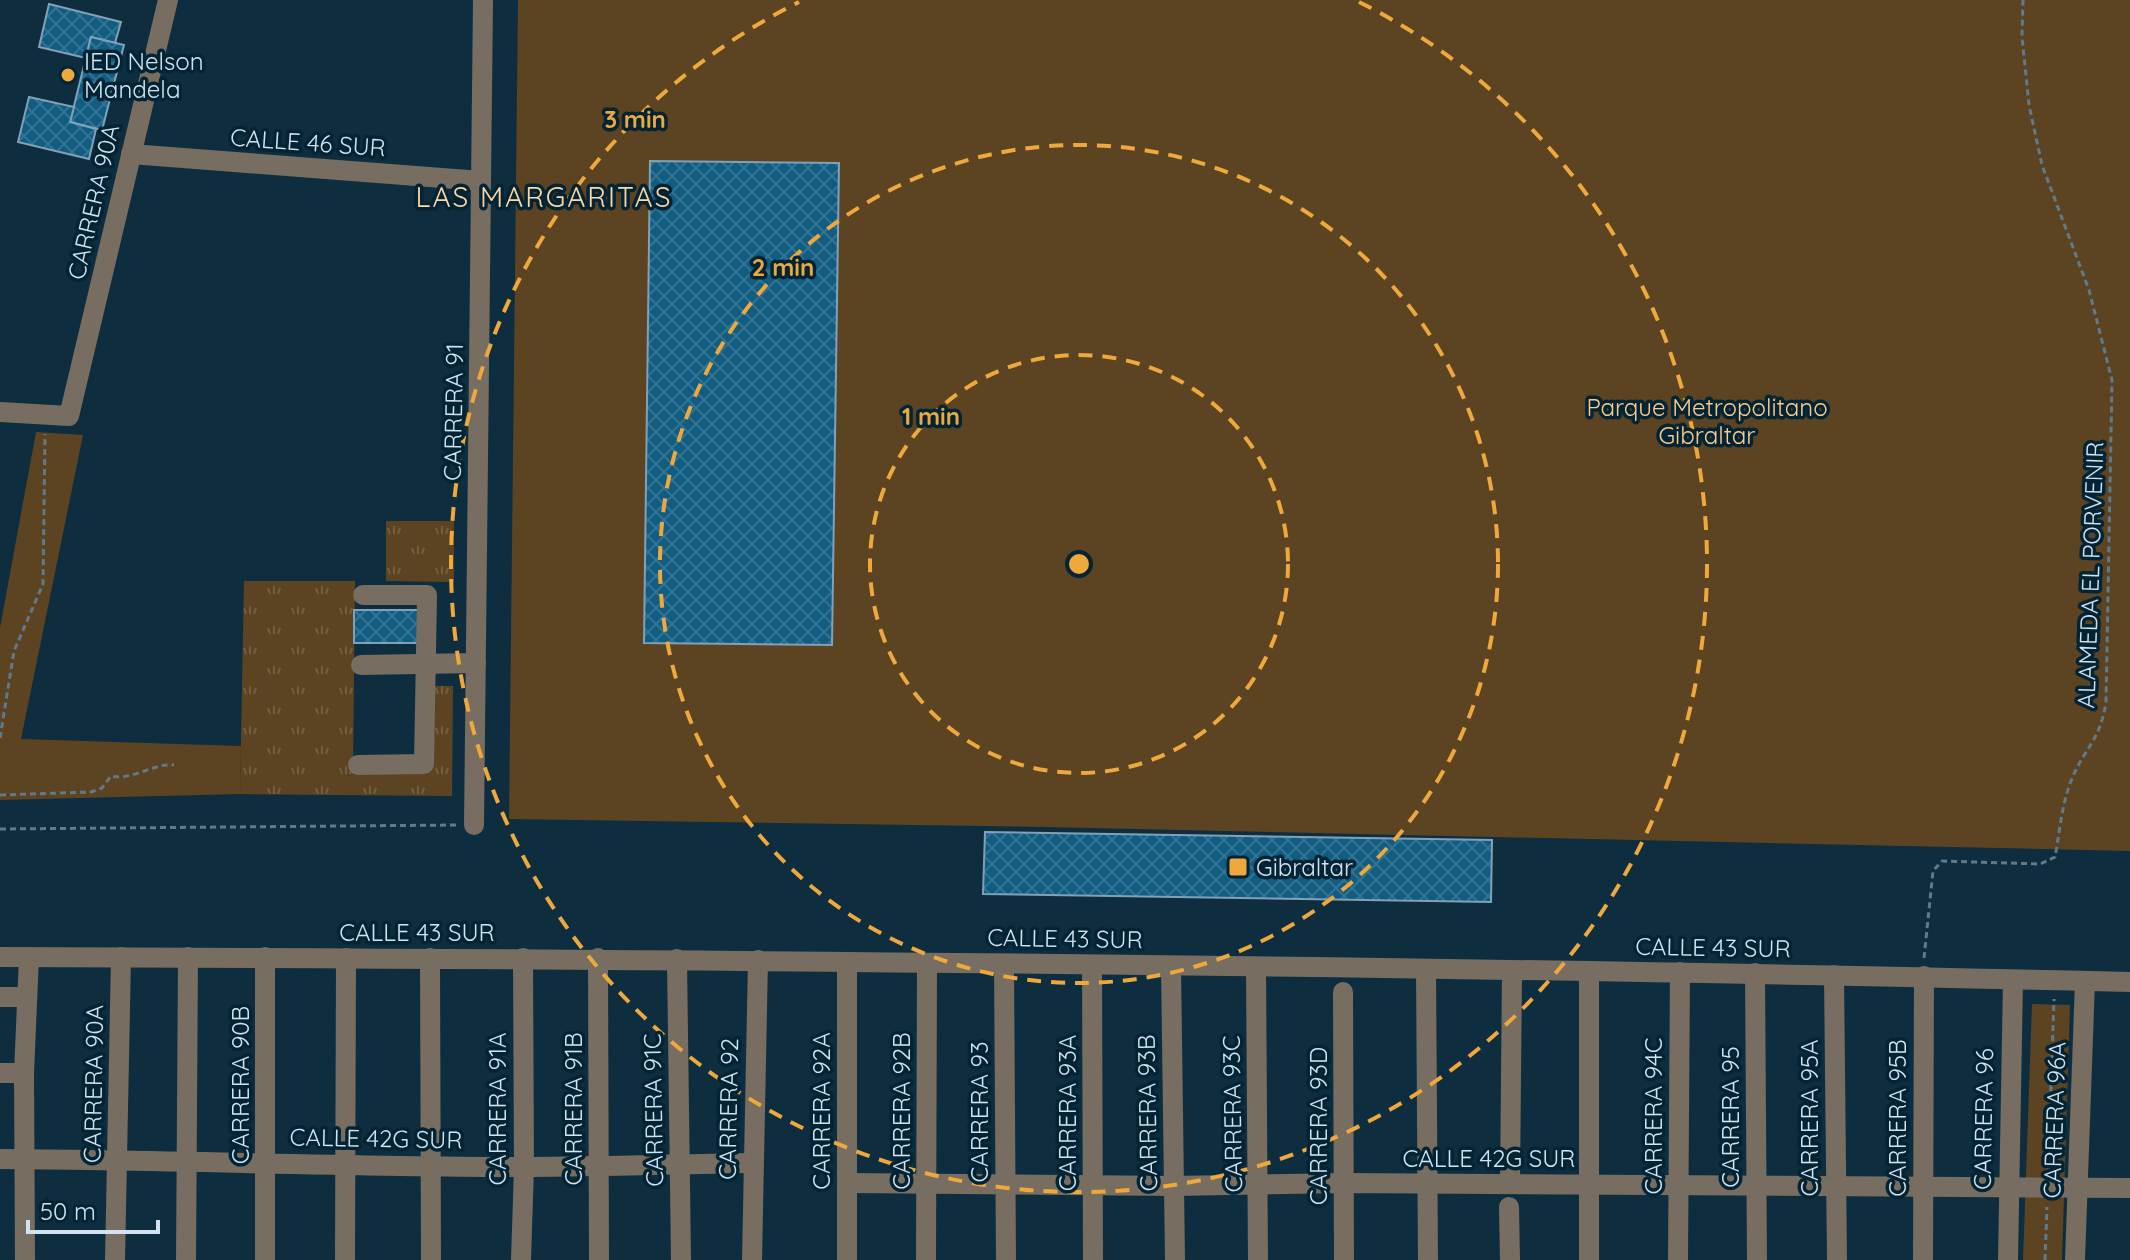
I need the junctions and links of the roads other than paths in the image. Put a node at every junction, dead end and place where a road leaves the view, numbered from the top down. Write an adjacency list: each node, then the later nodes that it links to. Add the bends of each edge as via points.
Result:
1 (168, 0): 3 (street, CARRERA 90A)
2 (483, 0): 4 (street, CARRERA 91)
3 (131, 154): 4 (street, CALLE 46 SUR); 5 (street, CARRERA 90A, via 69,416)
4 (481, 181): 7 (street, CARRERA 91)
5 (0, 412)
6 (363, 595): 8 (street, via 427,595)
7 (476, 663): 8 (street); 11 (street, CARRERA 91)
8 (426, 664): 9 (street); 10 (street, via 424,764)
9 (361, 665)
10 (358, 765)
11 (474, 825)
12 (0, 957): 13 (street, CALLE 43 SUR)
13 (29, 957): 14 (street, CALLE 43 SUR); 41 (street)
14 (121, 957): 15 (street, CALLE 43 SUR); 46 (street, CARRERA 90A)
15 (188, 957): 16 (street, CALLE 43 SUR); 48 (street)
16 (265, 957): 17 (street, CALLE 43 SUR); 47 (street, CARRERA 90B)
17 (346, 958): 18 (street, CALLE 43 SUR); 51 (street)
18 (430, 958): 19 (street, CALLE 43 SUR); 52 (street)
19 (523, 958): 20 (street, CALLE 43 SUR); 53 (street, CARRERA 91A)
20 (598, 958): 21 (street, CALLE 43 SUR); 54 (street, CARRERA 91B)
21 (677, 959): 22 (street, CALLE 43 SUR); 50 (street, CARRERA 91C)
22 (758, 960): 23 (street, CALLE 43 SUR); 49 (street, CARRERA 92)
23 (847, 962): 24 (street, CALLE 43 SUR); 55 (street, CARRERA 92A)
24 (927, 963): 25 (street, CALLE 43 SUR); 56 (street, CARRERA 92B)
25 (1004, 964): 26 (street, CALLE 43 SUR); 57 (street, CARRERA 93)
26 (1092, 965): 27 (street, CALLE 43 SUR); 63 (street, CARRERA 93A)
27 (1171, 966): 28 (street, CALLE 43 SUR); 66 (street, CARRERA 93B)
28 (1256, 968): 29 (street, CALLE 43 SUR); 60 (street, CARRERA 93C)
29 (1426, 969): 31 (street, CALLE 43 SUR); 61 (street)
30 (1926, 970): 35 (street, CALLE 43 SUR); 36 (street, CALLE 43 SUR); 65 (street, CARRERA 95B)
31 (1512, 971): 33 (street, CALLE 43 SUR); 59 (street)
32 (1680, 972): 33 (street, CALLE 43 SUR); 34 (street, CALLE 43 SUR); 67 (street, CARRERA 94C)
33 (1589, 973): 62 (street)
34 (1755, 973): 35 (street, CALLE 43 SUR); 68 (street, CARRERA 95)
35 (1834, 975): 64 (street, CARRERA 95A)
36 (2013, 980): 37 (street, CALLE 43 SUR); 69 (street, CARRERA 96)
37 (2085, 981): 38 (street, CALLE 43 SUR); 70 (street, CARRERA 96A)
38 (2130, 982)
39 (1343, 992): 58 (street, CARRERA 93D)
40 (0, 997): 41 (street)
41 (27, 997): 43 (street)
42 (0, 1073): 43 (street)
43 (24, 1073): 45 (street)
44 (0, 1159): 45 (street, CALLE 42G SUR)
45 (24, 1159): 46 (street, CALLE 42G SUR); 73 (street)
46 (119, 1159): 48 (street, CALLE 42G SUR); 74 (street, CARRERA 90A)
47 (266, 1162): 48 (street, CALLE 42G SUR); 51 (street, CALLE 42G SUR); 76 (street, CARRERA 90B)
48 (186, 1163): 75 (street)
49 (752, 1163): 50 (street, CALLE 42G SUR); 82 (street, CARRERA 92)
50 (680, 1164): 54 (street, CALLE 42G SUR); 81 (street, CARRERA 91C)
51 (345, 1165): 52 (street, CALLE 42G SUR); 77 (street)
52 (431, 1165): 53 (street, CALLE 42G SUR); 78 (street)
53 (524, 1167): 54 (street, CALLE 42G SUR); 79 (street, CARRERA 91A)
54 (599, 1167): 80 (street, CARRERA 91B)
55 (847, 1183): 56 (street, CALLE 42G SUR); 83 (street, CARRERA 92A)
56 (926, 1183): 57 (street, CALLE 42G SUR); 84 (street, CARRERA 92B)
57 (1005, 1183): 63 (street, CALLE 42G SUR); 85 (street, CARRERA 93)
58 (1345, 1183): 60 (street, CALLE 42G SUR); 61 (street, CALLE 42G SUR); 89 (street, CARRERA 93D)
59 (1510, 1183): 61 (street, CALLE 42G SUR); 62 (street, CALLE 42G SUR)
60 (1259, 1184): 66 (street, CALLE 42G SUR); 88 (street, CARRERA 93C)
61 (1428, 1184): 90 (street)
62 (1590, 1184): 67 (street, CALLE 42G SUR); 92 (street)
63 (1093, 1185): 66 (street, CALLE 42G SUR); 86 (street, CARRERA 93A)
64 (1836, 1185): 65 (street, CALLE 42G SUR); 68 (street, CALLE 42G SUR); 95 (street, CARRERA 95A)
65 (1923, 1185): 69 (street, CALLE 42G SUR); 96 (street, CARRERA 95B)
66 (1174, 1186): 87 (street, CARRERA 93B)
67 (1679, 1186): 68 (street, CALLE 42G SUR); 93 (street, CARRERA 94C)
68 (1757, 1186): 94 (street, CARRERA 95)
69 (2007, 1186): 70 (street, CALLE 42G SUR); 97 (street, CARRERA 96)
70 (2078, 1187): 71 (street, CALLE 42G SUR); 98 (street, CARRERA 96A)
71 (2130, 1188)
72 (1509, 1207): 91 (street)
73 (25, 1260)
74 (115, 1260)
75 (186, 1260)
76 (265, 1260)
77 (345, 1260)
78 (431, 1260)
79 (521, 1260)
80 (599, 1260)
81 (681, 1260)
82 (752, 1260)
83 (847, 1260)
84 (926, 1260)
85 (1006, 1260)
86 (1093, 1260)
87 (1175, 1260)
88 (1258, 1260)
89 (1344, 1260)
90 (1428, 1260)
91 (1510, 1260)
92 (1589, 1260)
93 (1678, 1260)
94 (1757, 1260)
95 (1837, 1260)
96 (1923, 1260)
97 (2008, 1260)
98 (2075, 1260)

